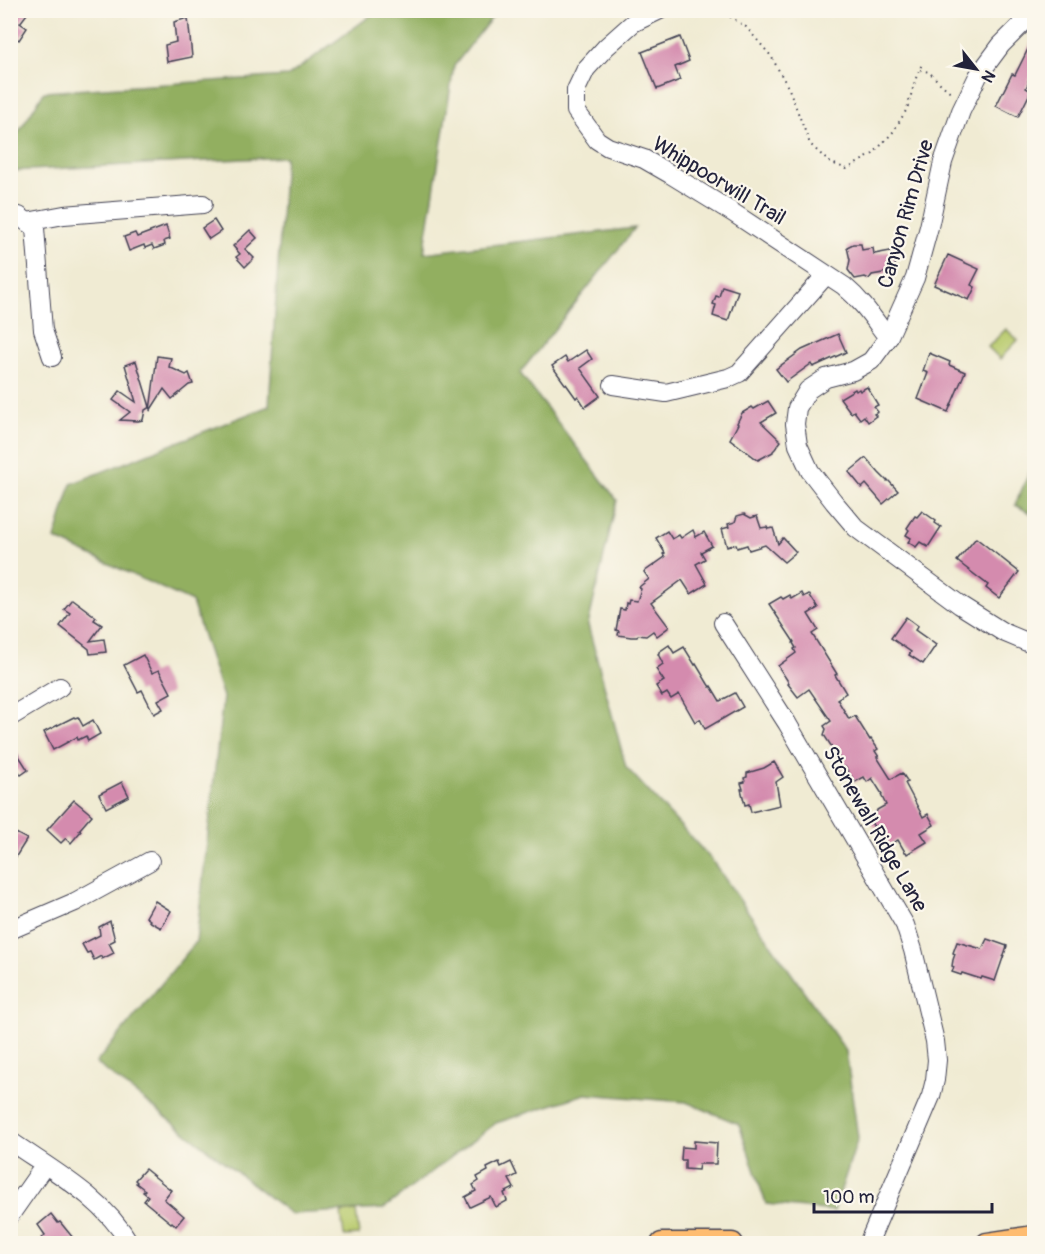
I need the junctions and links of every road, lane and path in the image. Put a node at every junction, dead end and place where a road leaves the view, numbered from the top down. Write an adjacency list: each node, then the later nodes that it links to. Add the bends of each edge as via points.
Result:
1 (660, 10): 9 (street, Whippoorwill Trail, via 633,23 586,69 576,90 576,111 597,140 670,174)
2 (720, 10): 5 (path, via 746,27 771,56 789,89 810,144 829,162 847,169 873,154 893,132 907,109)
3 (1034, 14): 6 (street, Canyon Rim Drive, via 1001,45 978,76)
4 (922, 64): 5 (path)
5 (919, 70): 6 (path, via 929,72 950,92)
6 (967, 100): 10 (street, Canyon Rim Drive, via 942,162 915,278)
7 (203, 204): 8 (street)
8 (19, 218): 11 (street, via 35,228 42,330)
9 (826, 275): 10 (street, Whippoorwill Trail, via 858,298); 12 (street, via 739,373 666,393)
10 (888, 338): 14 (street, Canyon Rim Drive, via 871,361 826,378 808,390 797,408 798,445 810,471 856,528 960,605 1003,632)
11 (52, 357)
12 (613, 385)
13 (723, 623): 26 (street, Stonewall Ridge Lane, via 906,925 935,1041 937,1060 931,1096)
14 (1035, 645)
15 (60, 687): 16 (street)
16 (10, 717)
17 (150, 861): 18 (street, via 75,902)
18 (10, 930)
19 (10, 1141): 20 (street)
20 (45, 1165): 21 (street); 23 (street, via 83,1191 115,1222)
21 (10, 1215)
22 (1035, 1237): 27 (main road)
23 (129, 1244)
24 (662, 1244): 25 (main road)
25 (732, 1244)
26 (868, 1244)
27 (987, 1244)

